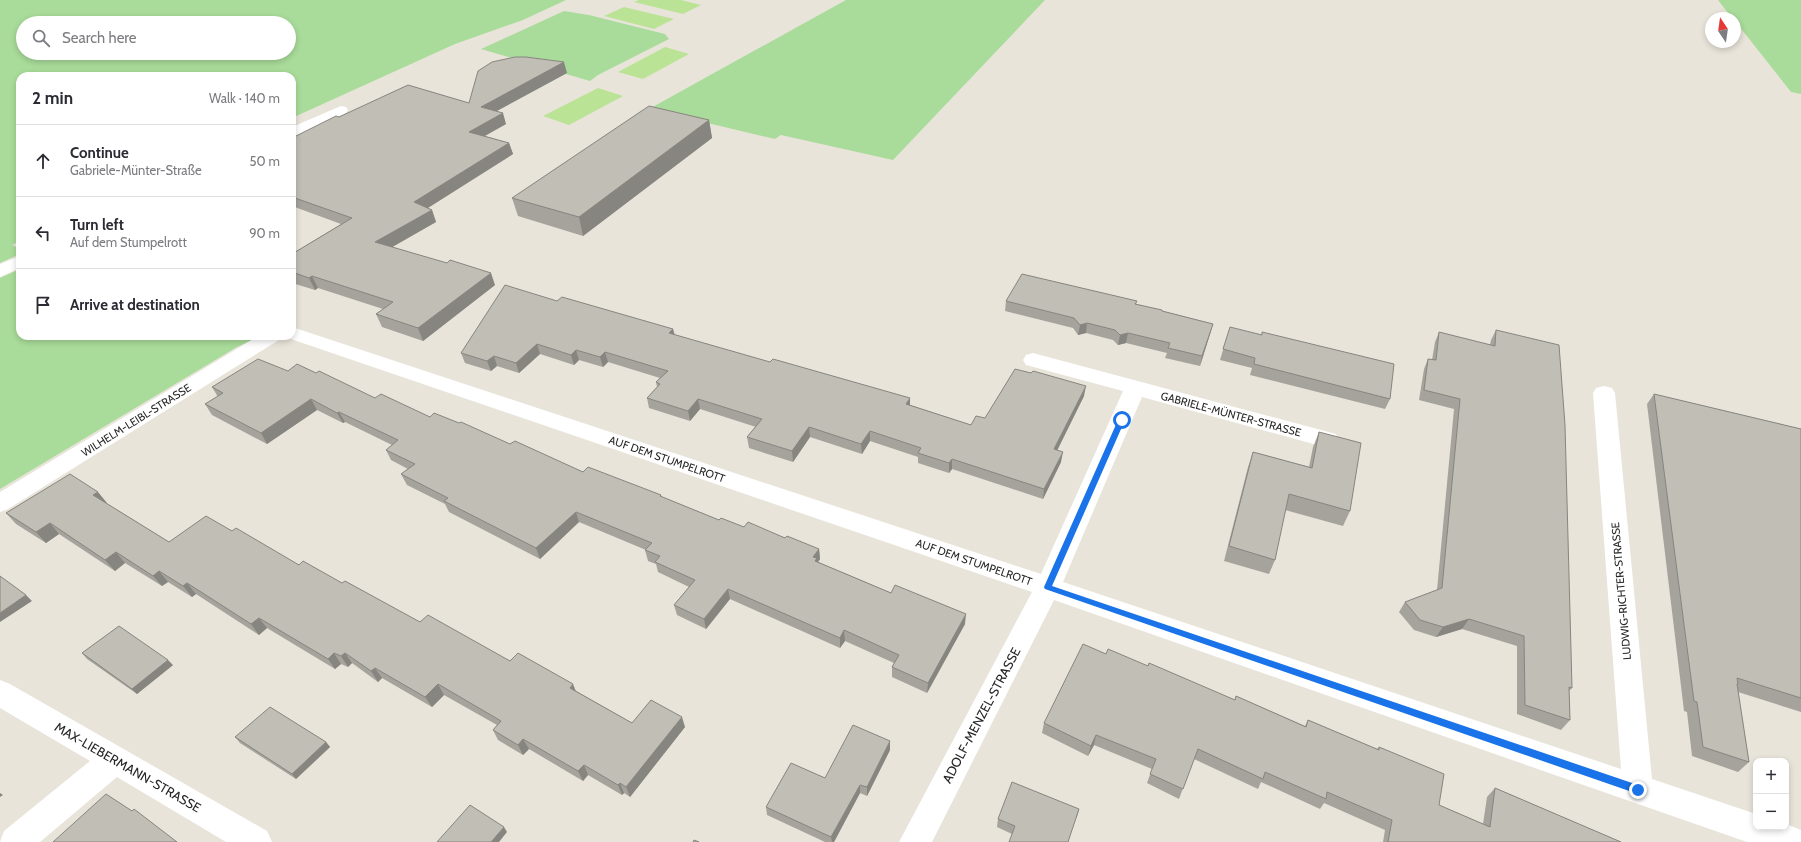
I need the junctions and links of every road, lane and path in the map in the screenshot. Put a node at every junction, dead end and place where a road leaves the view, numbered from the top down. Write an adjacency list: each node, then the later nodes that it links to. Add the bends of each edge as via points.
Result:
1 (341, 110): 2 (street)
2 (296, 131)
3 (16, 263): 4 (street)
4 (0, 270)
5 (296, 334): 12 (street, AUF DEM STUMPELROTT)
6 (265, 340): 11 (street, WILHELM-LEIBL-STRASSE)
7 (1032, 360): 8 (street, GABRIELE-MÜNTER-STRASSE)
8 (1135, 388): 10 (street, GABRIELE-MÜNTER-STRASSE); 12 (street)
9 (1604, 393): 15 (street, LUDWIG-RICHTER-STRASSE)
10 (1328, 440)
11 (0, 503)
12 (1048, 587): 15 (street, AUF DEM STUMPELROTT); 18 (street, ADOLF-MENZEL-STRASSE)
13 (0, 693): 14 (street, MAX-LIEBERMANN-STRASSE)
14 (115, 760): 16 (street); 17 (street, MAX-LIEBERMANN-STRASSE)
15 (1638, 790): 19 (street, AUF DEM STUMPELROTT)
16 (15, 842)
17 (256, 842)
18 (914, 842)
19 (1792, 842)

